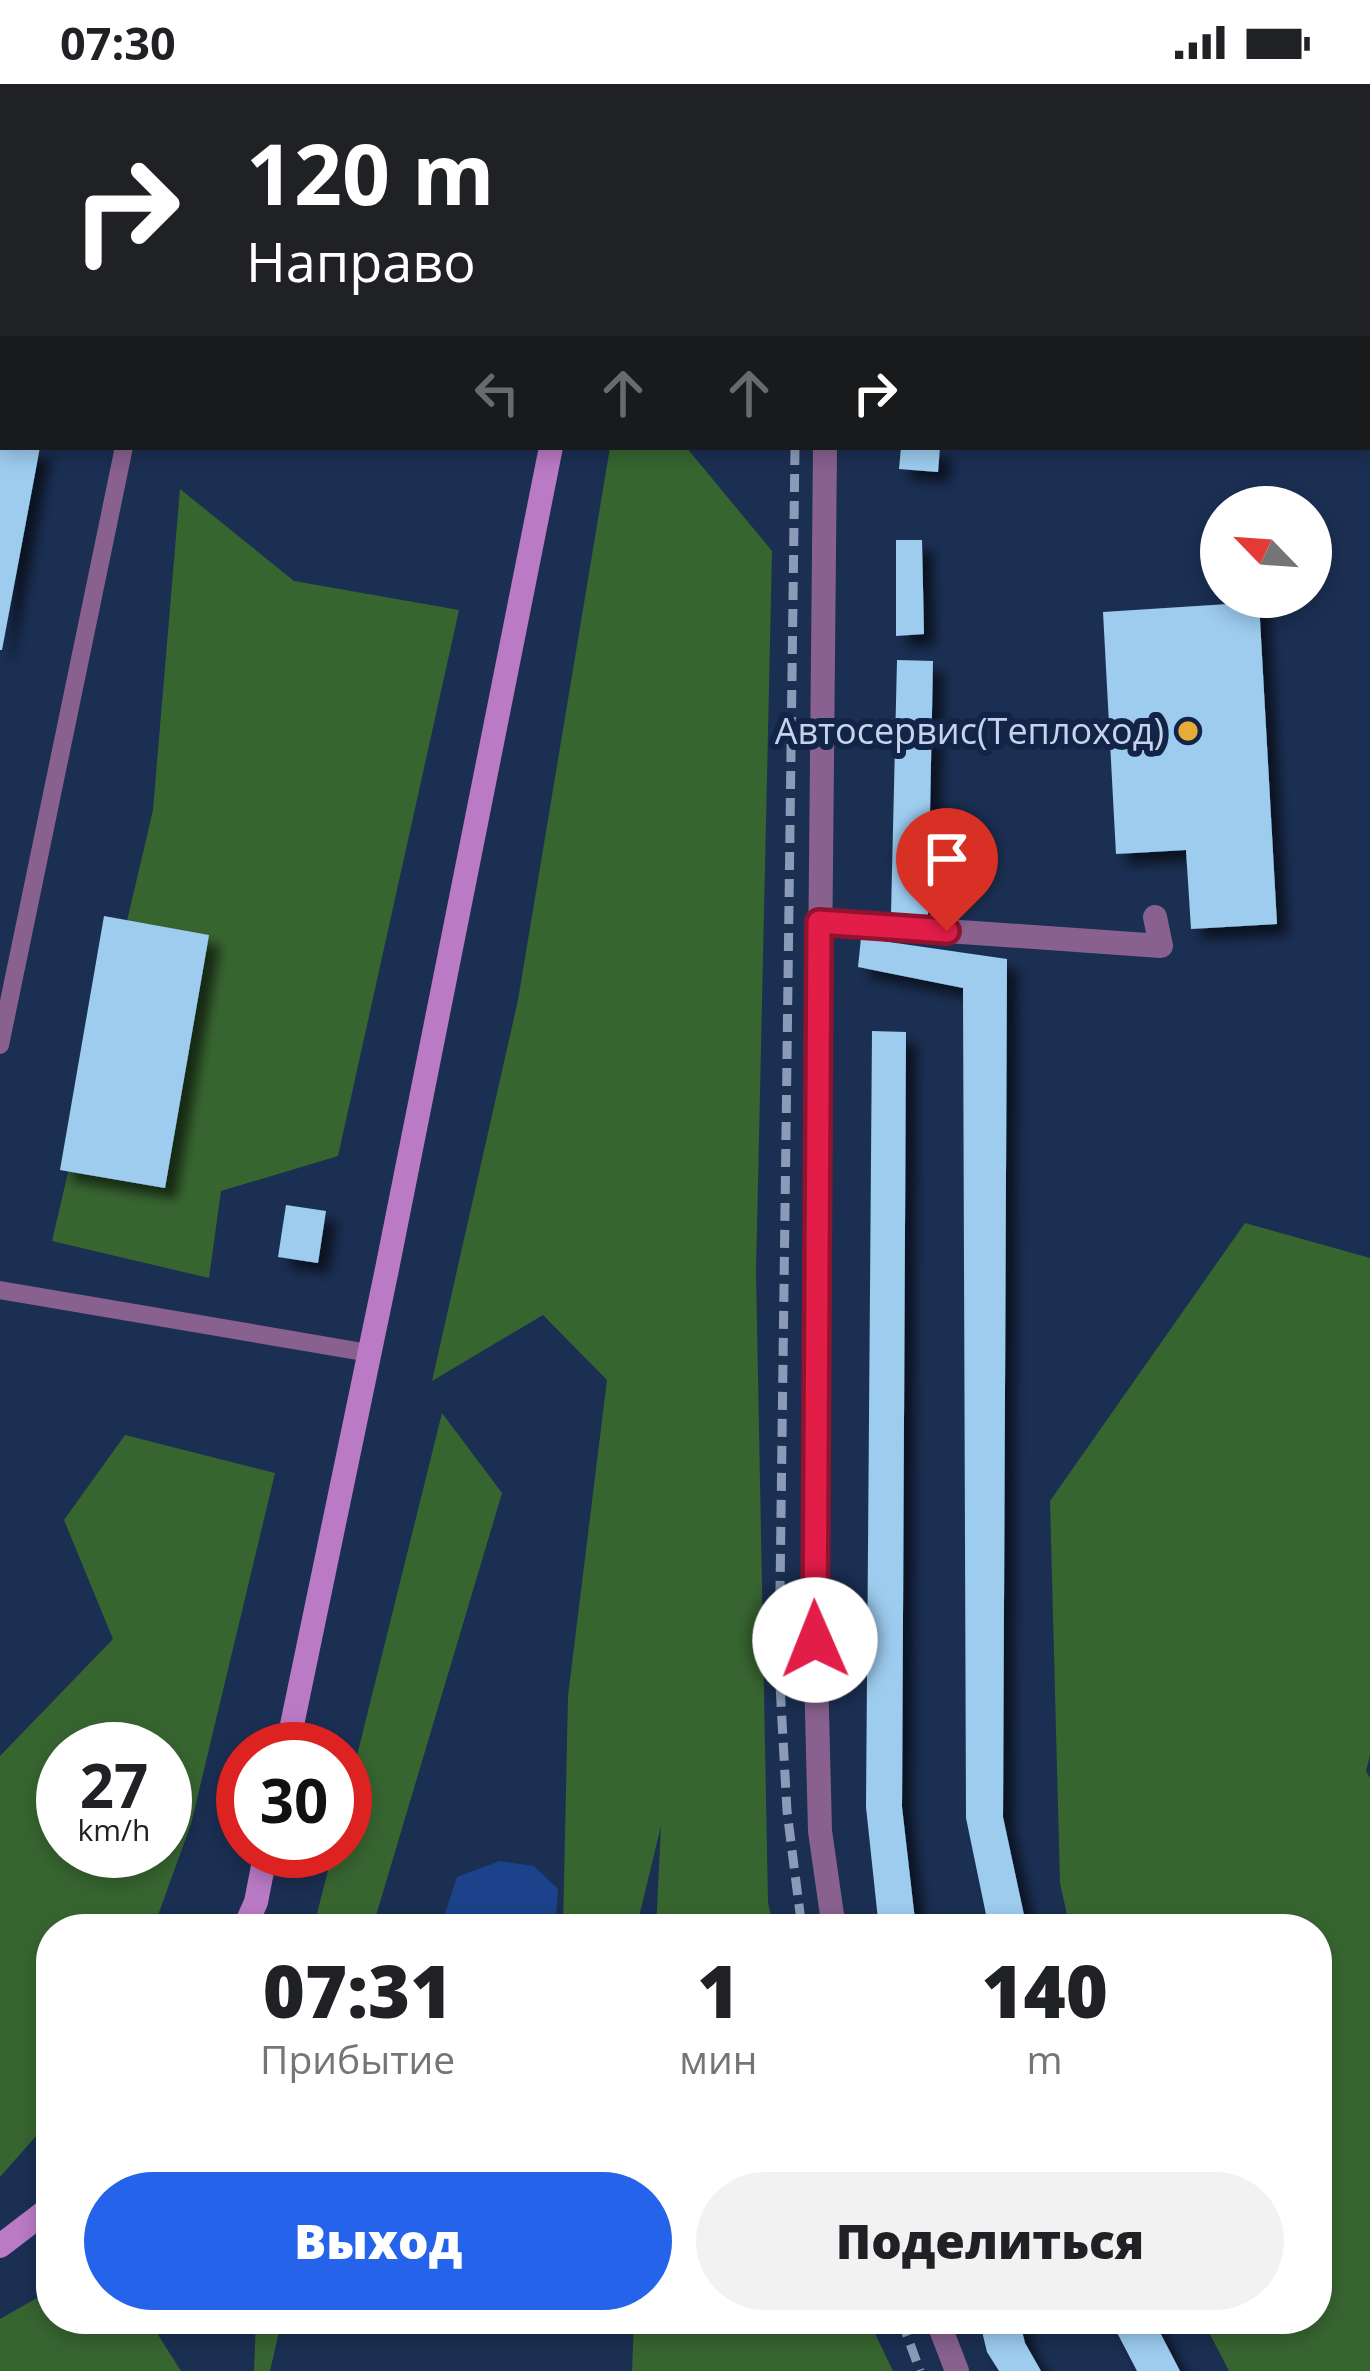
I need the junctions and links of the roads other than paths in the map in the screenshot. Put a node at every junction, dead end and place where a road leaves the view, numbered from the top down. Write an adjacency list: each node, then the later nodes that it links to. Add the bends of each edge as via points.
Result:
1 (123, 450): 6 (lane)
2 (550, 450): 8 (main road)
3 (825, 450): 5 (street)
4 (1155, 916): 5 (street, via 1161,946)
5 (819, 922): 12 (street, via 814,1592 820,1831)
6 (0, 1045)
7 (0, 1290): 8 (lane)
8 (369, 1353): 9 (main road)
9 (293, 1722)
10 (261, 1878): 11 (main road)
11 (251, 1914)
12 (832, 1914)
13 (36, 2218): 14 (main road)
14 (0, 2246)
15 (943, 2334): 16 (street)
16 (957, 2371)

